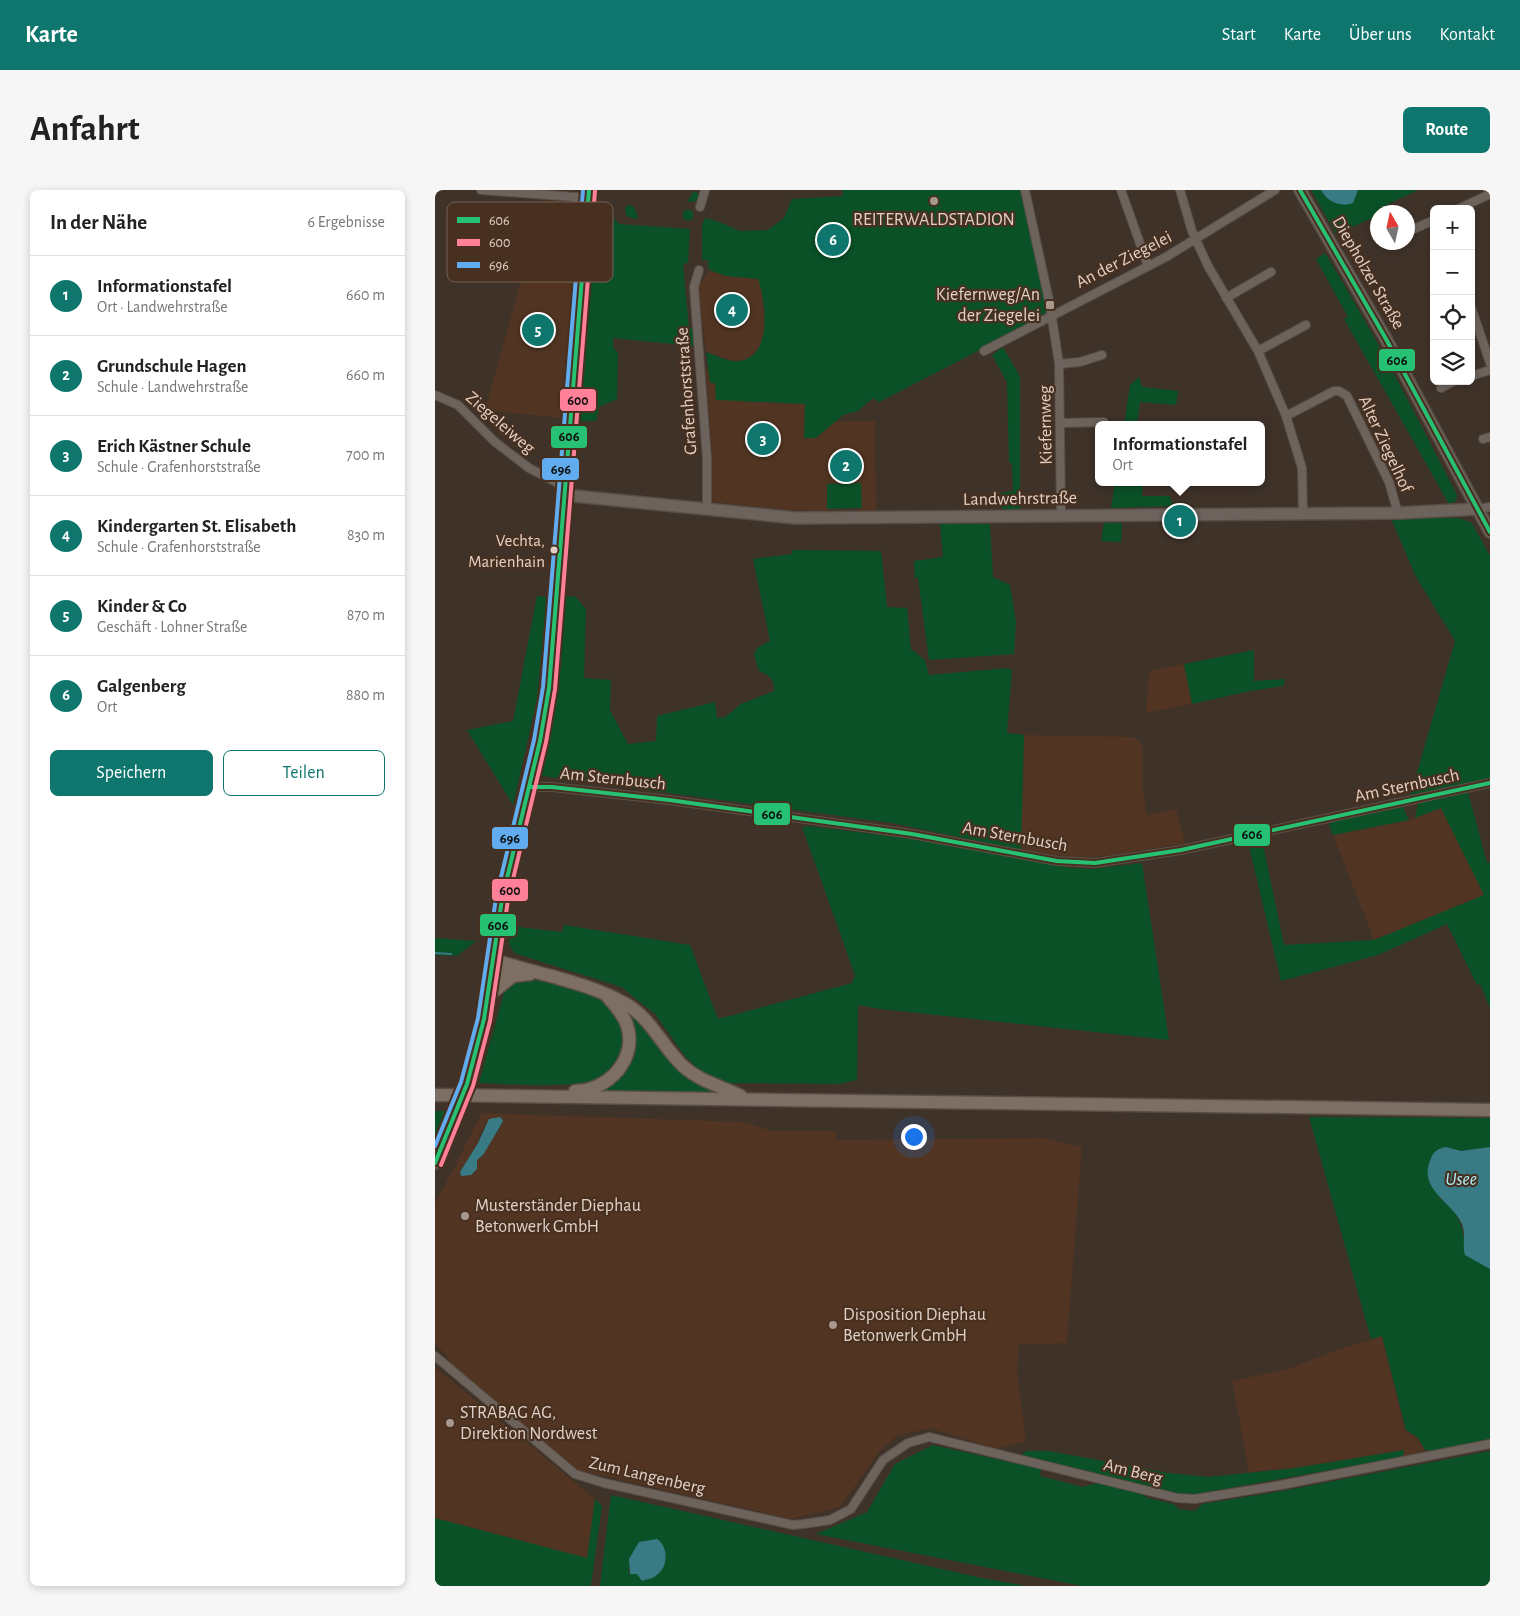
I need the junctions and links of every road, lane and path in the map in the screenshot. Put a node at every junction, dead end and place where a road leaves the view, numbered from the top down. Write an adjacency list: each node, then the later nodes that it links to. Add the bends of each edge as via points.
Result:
1 (481, 190): 8 (street)
2 (705, 190): 11 (street)
3 (1025, 190): 20 (street, Kiefernweg)
4 (1121, 190): 15 (street)
5 (1180, 190): 14 (street)
6 (1275, 190): 14 (street, An der Ziegelei)
7 (1300, 190): 38 (main road, Diepholzer Straße, via 1386,339)
8 (589, 194)
9 (1490, 194): 10 (street)
10 (1467, 205)
11 (700, 207)
12 (1430, 222): 13 (street)
13 (1415, 228)
14 (1196, 240): 15 (street, An der Ziegelei); 19 (street)
15 (1148, 266): 20 (street, An der Ziegelei)
16 (699, 270): 39 (street, Grafenhorststraße, via 694,287 707,459)
17 (1271, 272): 19 (street)
18 (582, 282): 36 (main road)
19 (1226, 298): 24 (street)
20 (1051, 315): 23 (street, An der Ziegelei); 27 (street, Kiefernweg)
21 (1475, 319): 26 (street)
22 (1306, 324): 24 (street)
23 (984, 351)
24 (1258, 351): 33 (street)
25 (1102, 356): 27 (street, Kiefernweg)
26 (1490, 363)
27 (1059, 364): 35 (street, Kiefernweg)
28 (1490, 370): 29 (street)
29 (1475, 375)
30 (1447, 385): 31 (street)
31 (1441, 388)
32 (435, 395): 36 (street, Ziegeleiweg, via 458,405 511,456 558,483)
33 (1286, 416): 40 (street, Alter Ziegelhof, via 1330,393 1343,393 1374,448); 41 (street, via 1302,468)
34 (1095, 422): 35 (street)
35 (1061, 423): 42 (street, Kiefernweg)
36 (564, 495): 39 (main road, Landwehrstraße); 45 (main road, via 549,688)
37 (1490, 507): 38 (street)
38 (1477, 509): 40 (main road, Landwehrstraße); 43 (main road, Diepholzer Straße)
39 (707, 510): 42 (main road, Landwehrstraße, via 796,518)
40 (1398, 513): 41 (main road, Landwehrstraße)
41 (1303, 514): 42 (main road, Landwehrstraße)
42 (1061, 516)
43 (1490, 532)
44 (1490, 783): 45 (street, Am Sternbusch, via 1181,850 1095,863 1057,861 912,834 669,800)
45 (530, 787): 46 (main road, via 502,899)
46 (493, 966): 47 (main road); 48 (main road); 49 (main road)
47 (536, 973): 48 (main road); 50 (main road)
48 (513, 976): 49 (main road)
49 (489, 995): 55 (main road, bridge, via 473,1064)
50 (606, 995): 52 (main road, via 627,1027 628,1050 621,1067 611,1078 593,1088 551,1091); 53 (main road, via 638,1012 692,1073)
51 (435, 1095): 52 (main road)
52 (536, 1096): 53 (main road)
53 (748, 1099): 54 (main road)
54 (1490, 1110)
55 (435, 1163)
56 (435, 1356): 58 (street, Zum Langenberg, via 575,1474 793,1525)
57 (1490, 1444): 58 (street, Am Berg, via 1195,1499 1177,1498 929,1437 908,1443 883,1460 851,1509 830,1520)
58 (803, 1524)

